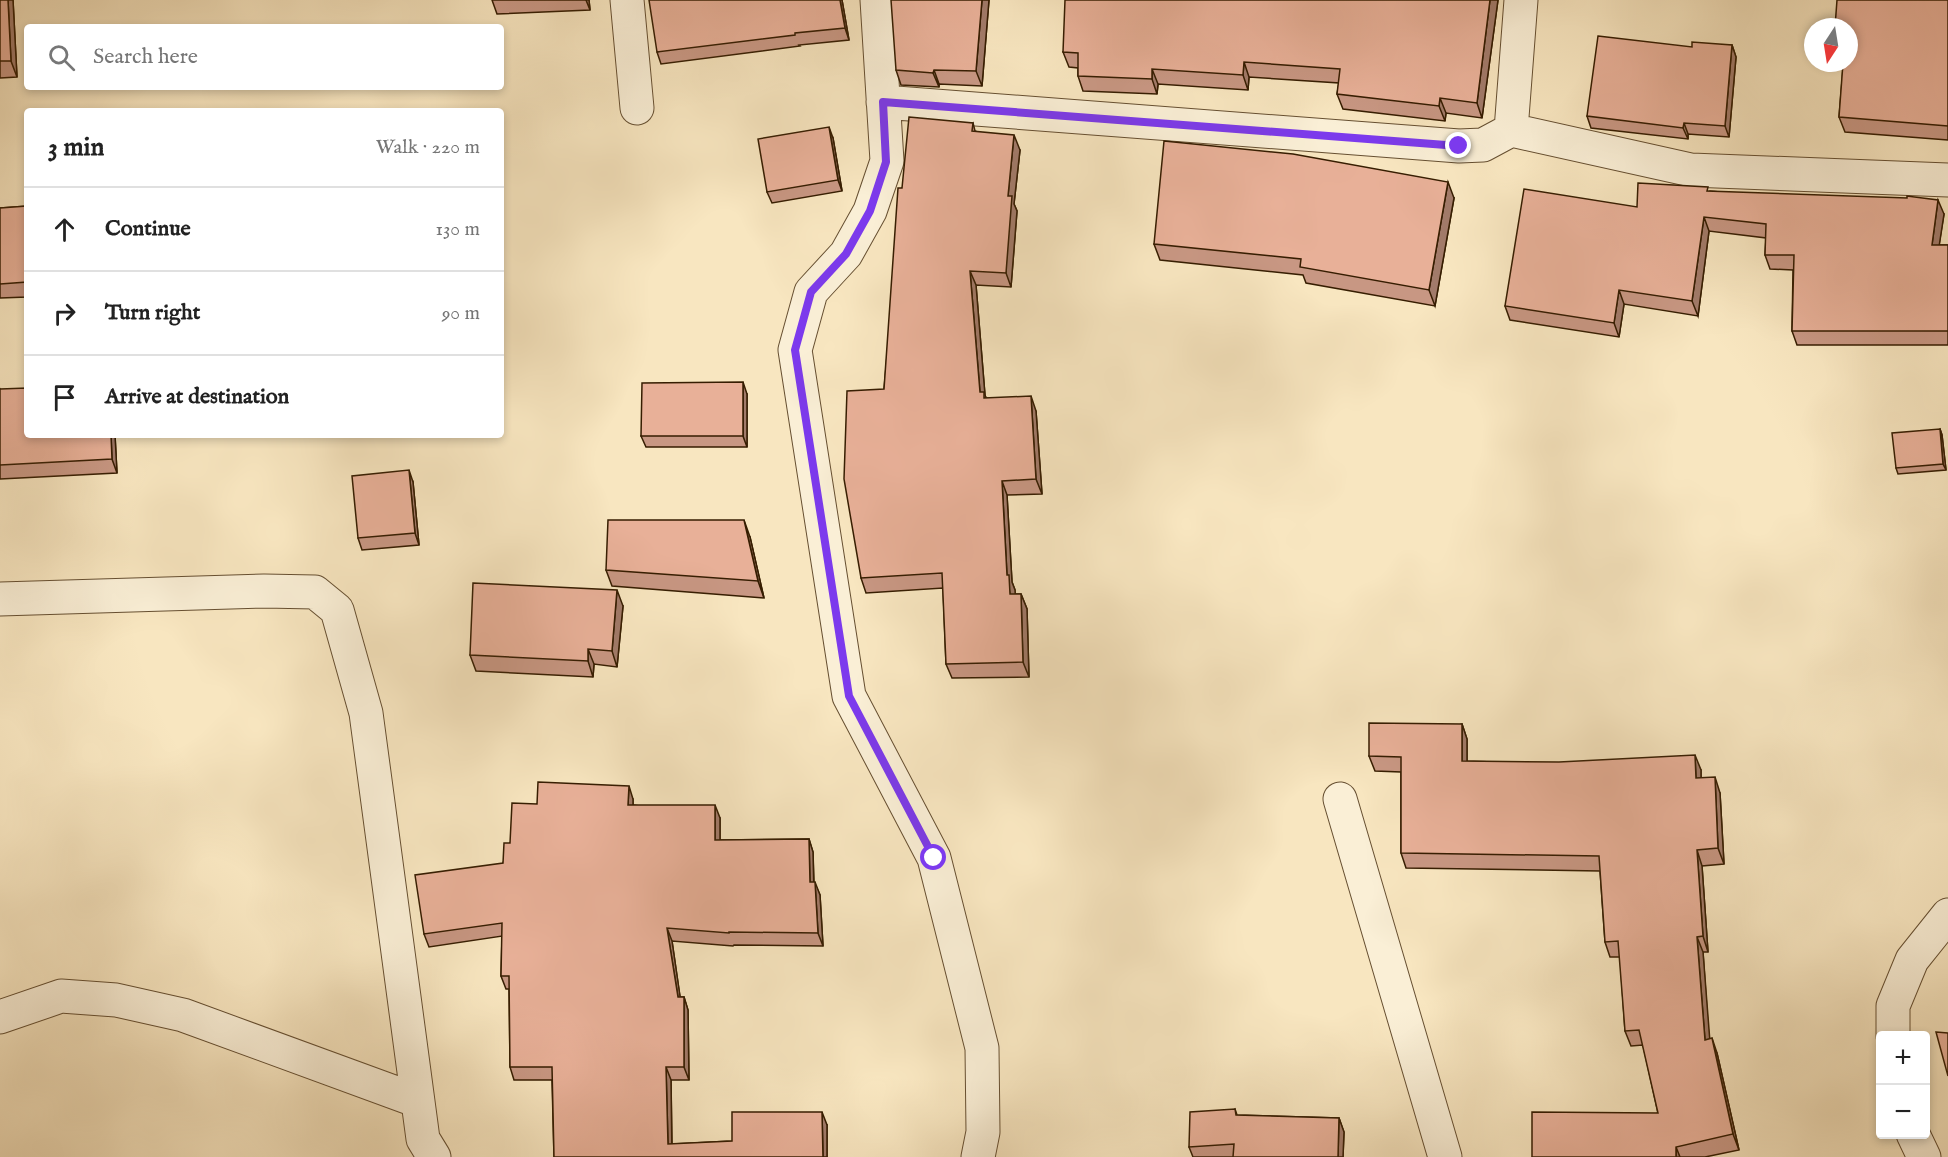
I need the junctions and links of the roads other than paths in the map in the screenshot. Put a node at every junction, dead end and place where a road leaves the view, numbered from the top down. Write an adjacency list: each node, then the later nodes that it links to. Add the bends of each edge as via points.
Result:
1 (627, 0): 5 (street)
2 (877, 0): 4 (street)
3 (1521, 0): 6 (street)
4 (883, 102): 6 (street, via 1459,146 1483,145); 16 (street, via 886,162 870,211 846,254 811,292 795,350 849,696 934,858 982,1047 983,1132)
5 (637, 108)
6 (1511, 130): 7 (street, via 1691,170)
7 (1948, 180)
8 (0, 599): 13 (street, via 315,592 337,610 366,713)
9 (1340, 799): 17 (street)
10 (1948, 915): 12 (street, via 1912,960 1893,1006)
11 (0, 1017): 13 (street, via 61,996 127,1003 183,1015)
12 (1893, 1031)
13 (418, 1101): 15 (street, via 423,1139)
14 (1915, 1139): 18 (street)
15 (434, 1157)
16 (978, 1157)
17 (1445, 1157)
18 (1924, 1157)

